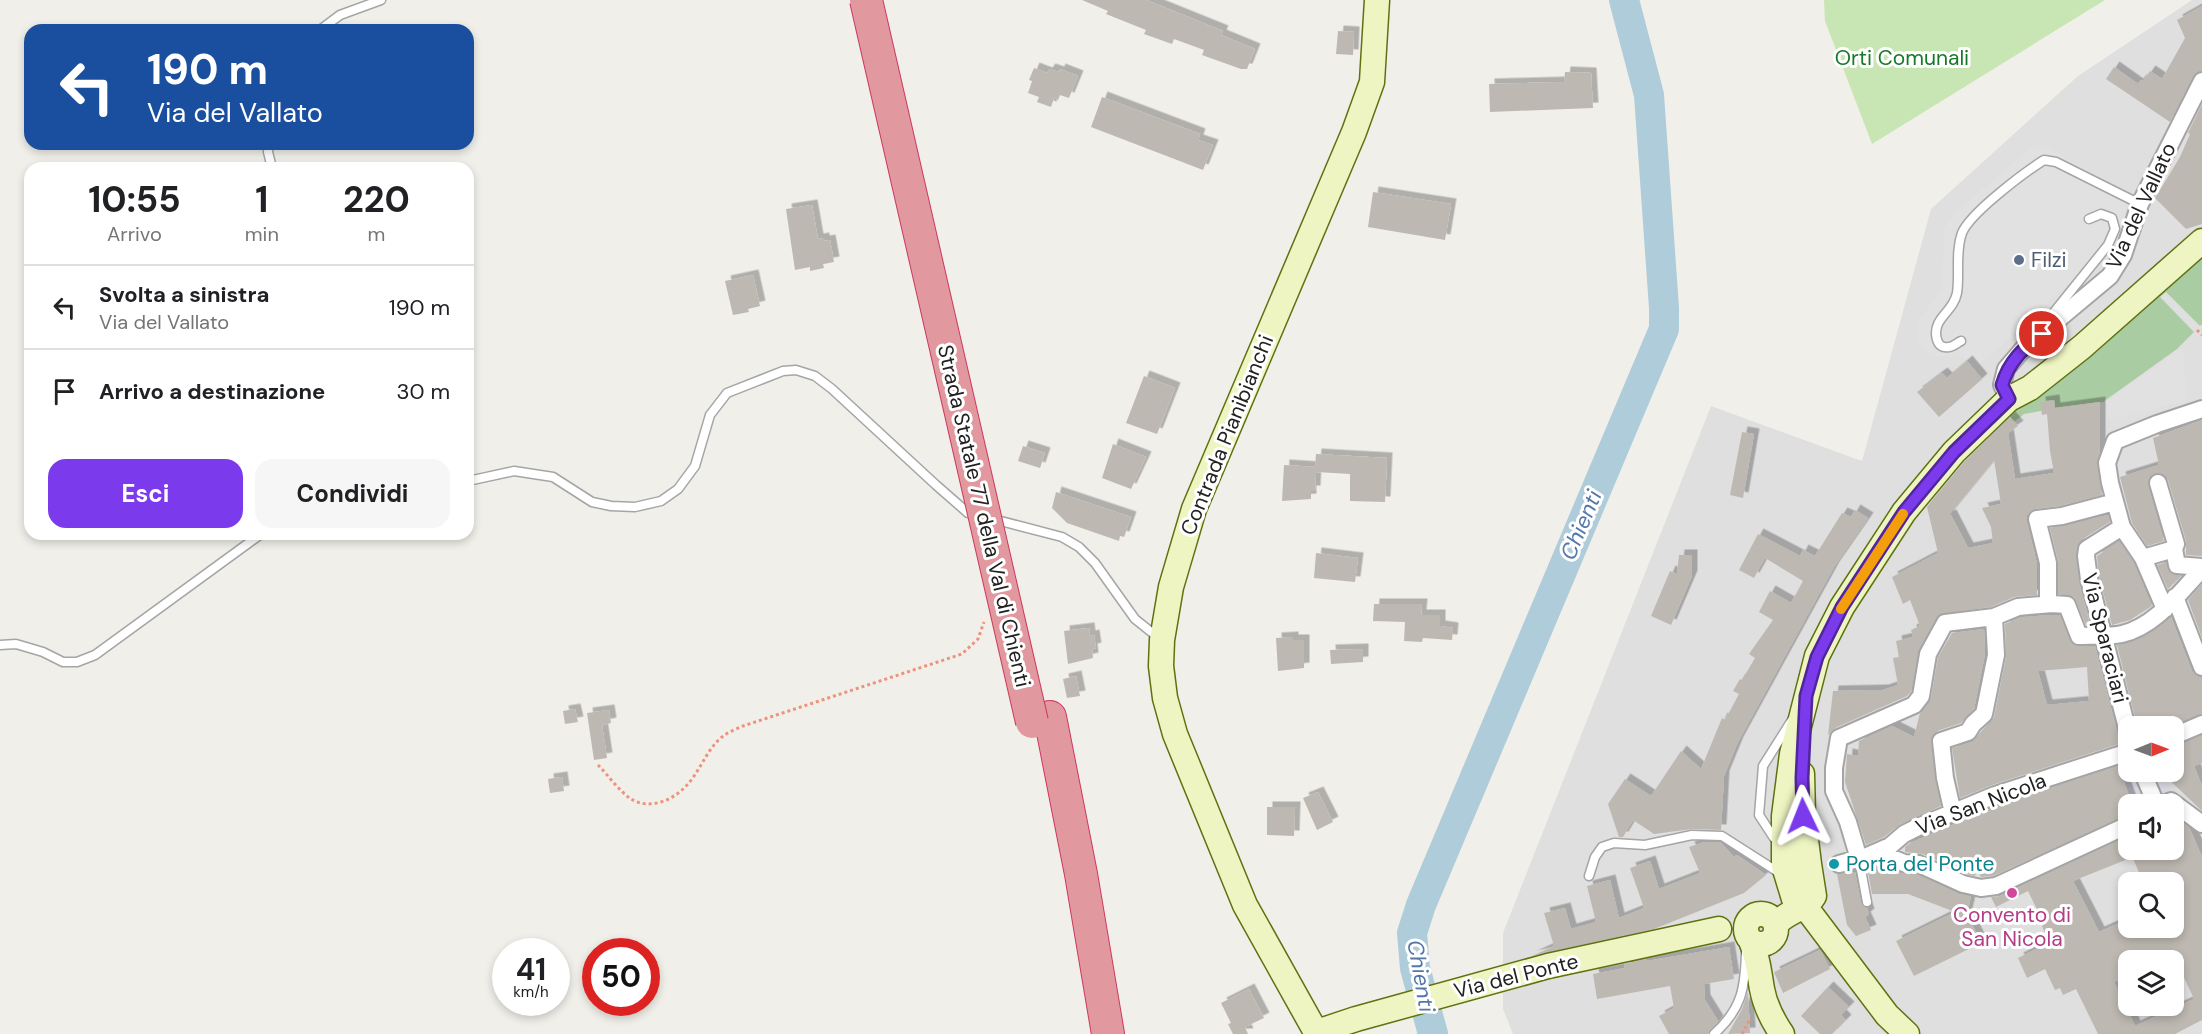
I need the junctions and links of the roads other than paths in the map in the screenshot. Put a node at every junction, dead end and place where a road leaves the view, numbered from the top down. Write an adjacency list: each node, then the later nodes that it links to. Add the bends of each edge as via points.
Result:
1 (381, 0): 5 (lane, via 340,15)
2 (866, 0): 48 (highway, Strada Statale 77 della Val di Chienti, bridge, via 1032,722)
3 (886, 0): 49 (highway, Strada Statale 77 della Val di Chienti, via 1050,717)
4 (1377, 0): 26 (street, Contrada Pianibianchi, via 1372,82 1194,509 1171,587)
5 (328, 24)
6 (2202, 81): 7 (street, Via del Vallato)
7 (2140, 204): 10 (lane, via 2056,162 2044,160 2031,168 1973,216 1962,233 1957,295 1949,312 1938,322 1936,332 1939,345 1944,347); 11 (street, Via del Vallato, via 2123,255 2110,276)
8 (2089, 219): 11 (lane, via 2101,214 2112,218 2115,229 2108,245)
9 (2202, 241): 12 (street, via 2082,347 2031,388)
10 (1961, 341)
11 (2024, 348): 12 (street, Via del Vallato, via 2006,369 2002,385)
12 (2009, 399): 29 (street, via 1954,452 1904,512 1842,607 1817,657)
13 (2202, 409): 16 (street, via 2115,441 2107,463)
14 (474, 480): 26 (lane, via 514,471 553,477 592,502 611,506 635,507 661,501 678,489 695,466 710,415 727,393 783,371 796,370 815,376 832,389 968,513 1062,537 1079,547 1095,563 1134,619)
15 (2158, 483): 19 (street, via 2176,544)
16 (2115, 502): 17 (street); 23 (street, via 2037,519 2048,563)
17 (2122, 527): 20 (street); 25 (street, Via Sparaciari, via 2087,549 2089,579)
18 (253, 540): 27 (lane, via 95,655 78,662 63,662 16,644)
19 (2174, 549): 20 (street); 21 (street, via 2177,565)
20 (2143, 558): 22 (street)
21 (2202, 568): 22 (street)
22 (2170, 603): 25 (street, via 2145,624 2122,634); 28 (street)
23 (2048, 604): 24 (street, via 2018,607); 25 (street, via 2067,604 2079,636)
24 (1994, 617): 35 (street, via 1996,655 1984,714 1968,732 1941,741); 39 (street, via 1945,622 1928,654 1921,696 1914,705 1839,738 1834,791)
25 (2104, 635): 30 (street, Via Sparaciari)
26 (1162, 640): 47 (street, Contrada Pianibianchi, via 1165,698 1198,795 1245,905)
27 (0, 645)
28 (2202, 667)
29 (1806, 696): 40 (street, via 1792,754 1784,816); 41 (street, via 1803,816)
30 (2124, 716)
31 (2202, 724): 32 (street)
32 (2184, 732)
33 (2118, 755): 35 (street, Via San Nicola, via 2029,783)
34 (2184, 812): 36 (street)
35 (1953, 813): 38 (street, Via San Nicola, via 1904,834)
36 (2201, 821)
37 (2118, 830): 38 (street, via 1996,886 1981,888)
38 (1877, 852): 39 (street, Via San Nicola)
39 (1859, 859): 41 (street, Via San Nicola); 43 (lane)
40 (1785, 863): 41 (street, via 1806,860); 42 (lane, via 1722,836 1692,835 1645,845 1614,843 1602,848 1595,857); 44 (street, via 1794,899); 46 (street, via 1784,890)
41 (1822, 865): 44 (street, via 1814,896)
42 (1589, 876)
43 (1867, 902)
44 (1804, 905): 45 (street); 46 (street, Via del Ponte)
45 (1822, 930): 46 (street, Via del Ponte, via 1799,926); 52 (street, via 1887,1015)
46 (1760, 931): 47 (street, Via del Ponte, via 1719,929 1548,966); 50 (lane, via 1746,942 1739,1004); 51 (street, via 1757,954 1762,992)
47 (1315, 1033)
48 (1089, 1034)
49 (1108, 1034)
50 (1714, 1034)
51 (1782, 1034)
52 (1907, 1034)

